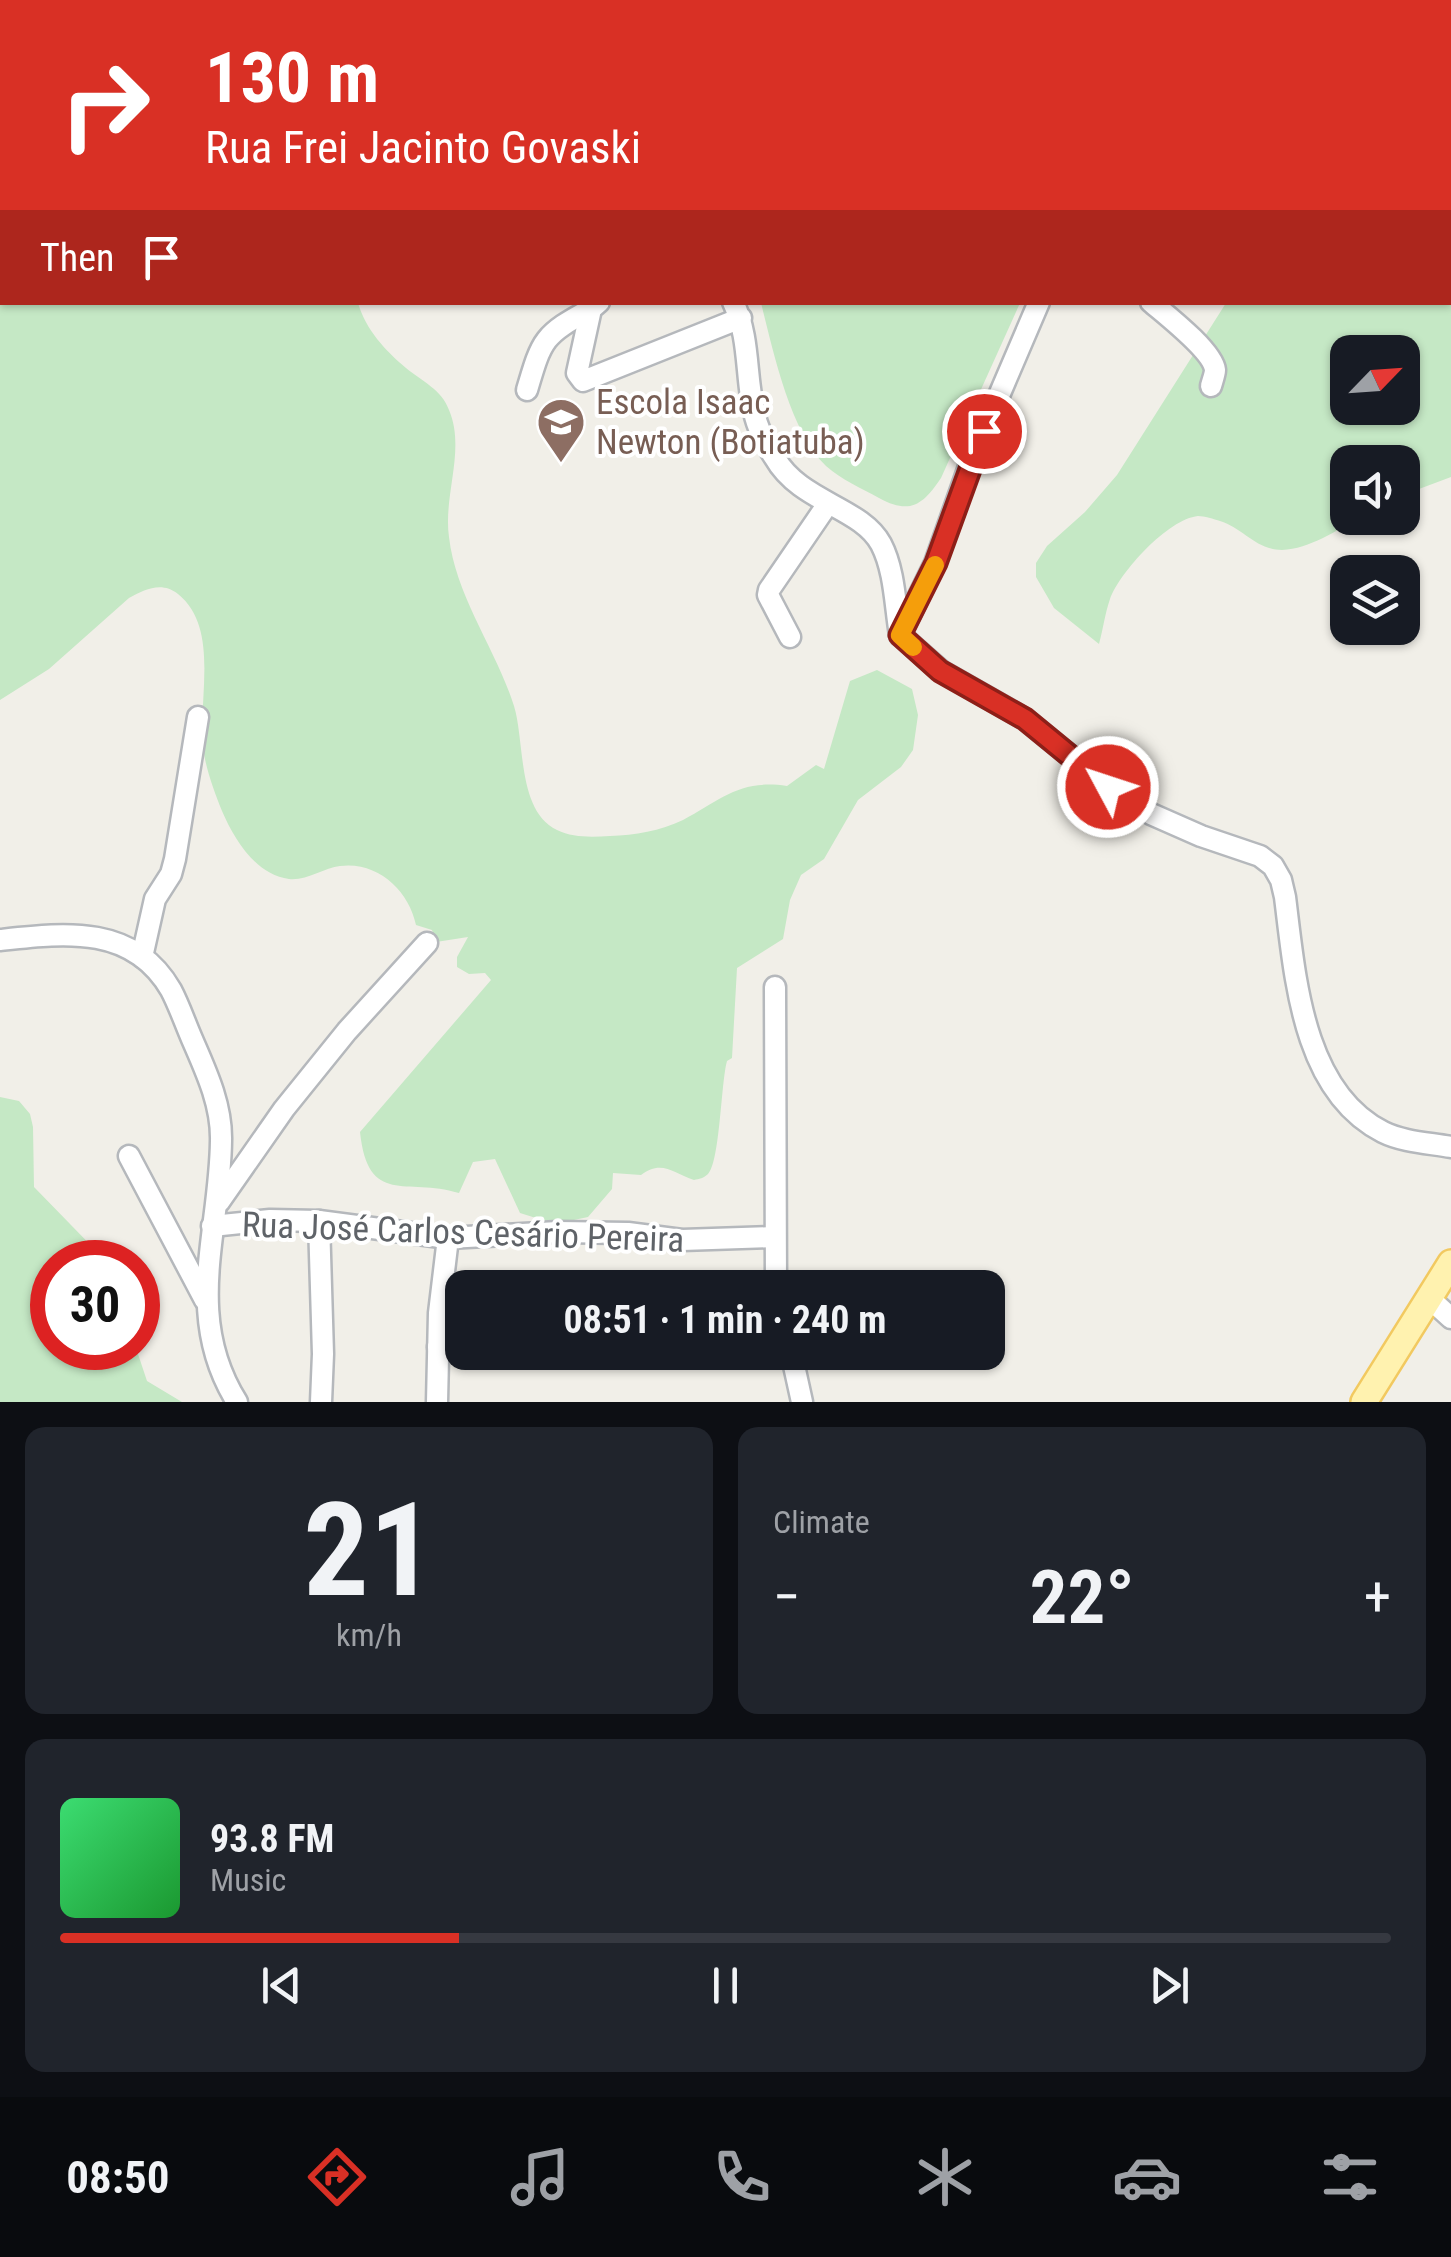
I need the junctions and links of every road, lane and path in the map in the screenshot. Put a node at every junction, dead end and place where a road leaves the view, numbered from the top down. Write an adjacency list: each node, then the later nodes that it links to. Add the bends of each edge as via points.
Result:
1 (1039, 305): 8 (street, via 936,563)
2 (1153, 305): 5 (street, via 1203,349 1216,372)
3 (595, 306): 4 (street, via 577,373 583,382); 6 (street, via 541,344)
4 (737, 310): 7 (street, via 757,423 795,484)
5 (1211, 386)
6 (526, 390)
7 (827, 505): 8 (street, via 879,541); 9 (street, via 768,590)
8 (900, 635): 15 (street, via 940,671 1025,719 1151,814 1273,866 1281,880 1300,1008 1333,1087 1362,1120 1387,1134)
9 (790, 637)
10 (198, 717): 13 (street, via 175,859 155,899)
11 (0, 940): 13 (street, via 66,932 118,942)
12 (427, 942): 17 (street, via 294,1096)
13 (142, 956): 17 (street, via 170,988 212,1086 222,1136)
14 (775, 987): 20 (street)
15 (1451, 1147)
16 (129, 1156): 25 (street)
17 (218, 1204): 19 (street)
18 (319, 1221): 19 (street, Rua José Carlos Cesário Pereira); 21 (street, Rua José Carlos Cesário Pereira); 31 (street)
19 (212, 1226): 25 (street)
20 (774, 1236): 21 (street, Rua José Carlos Cesário Pereira, via 682,1240 558,1232); 23 (street)
21 (448, 1238): 27 (street)
22 (1451, 1263): 24 (main road)
23 (775, 1270)
24 (1428, 1298): 26 (street); 34 (main road)
25 (206, 1302): 30 (street, via 226,1385)
26 (1451, 1318)
27 (438, 1347): 28 (street); 32 (street)
28 (445, 1347)
29 (794, 1370): 33 (street)
30 (237, 1402)
31 (320, 1402)
32 (438, 1402)
33 (802, 1402)
34 (1364, 1402)

